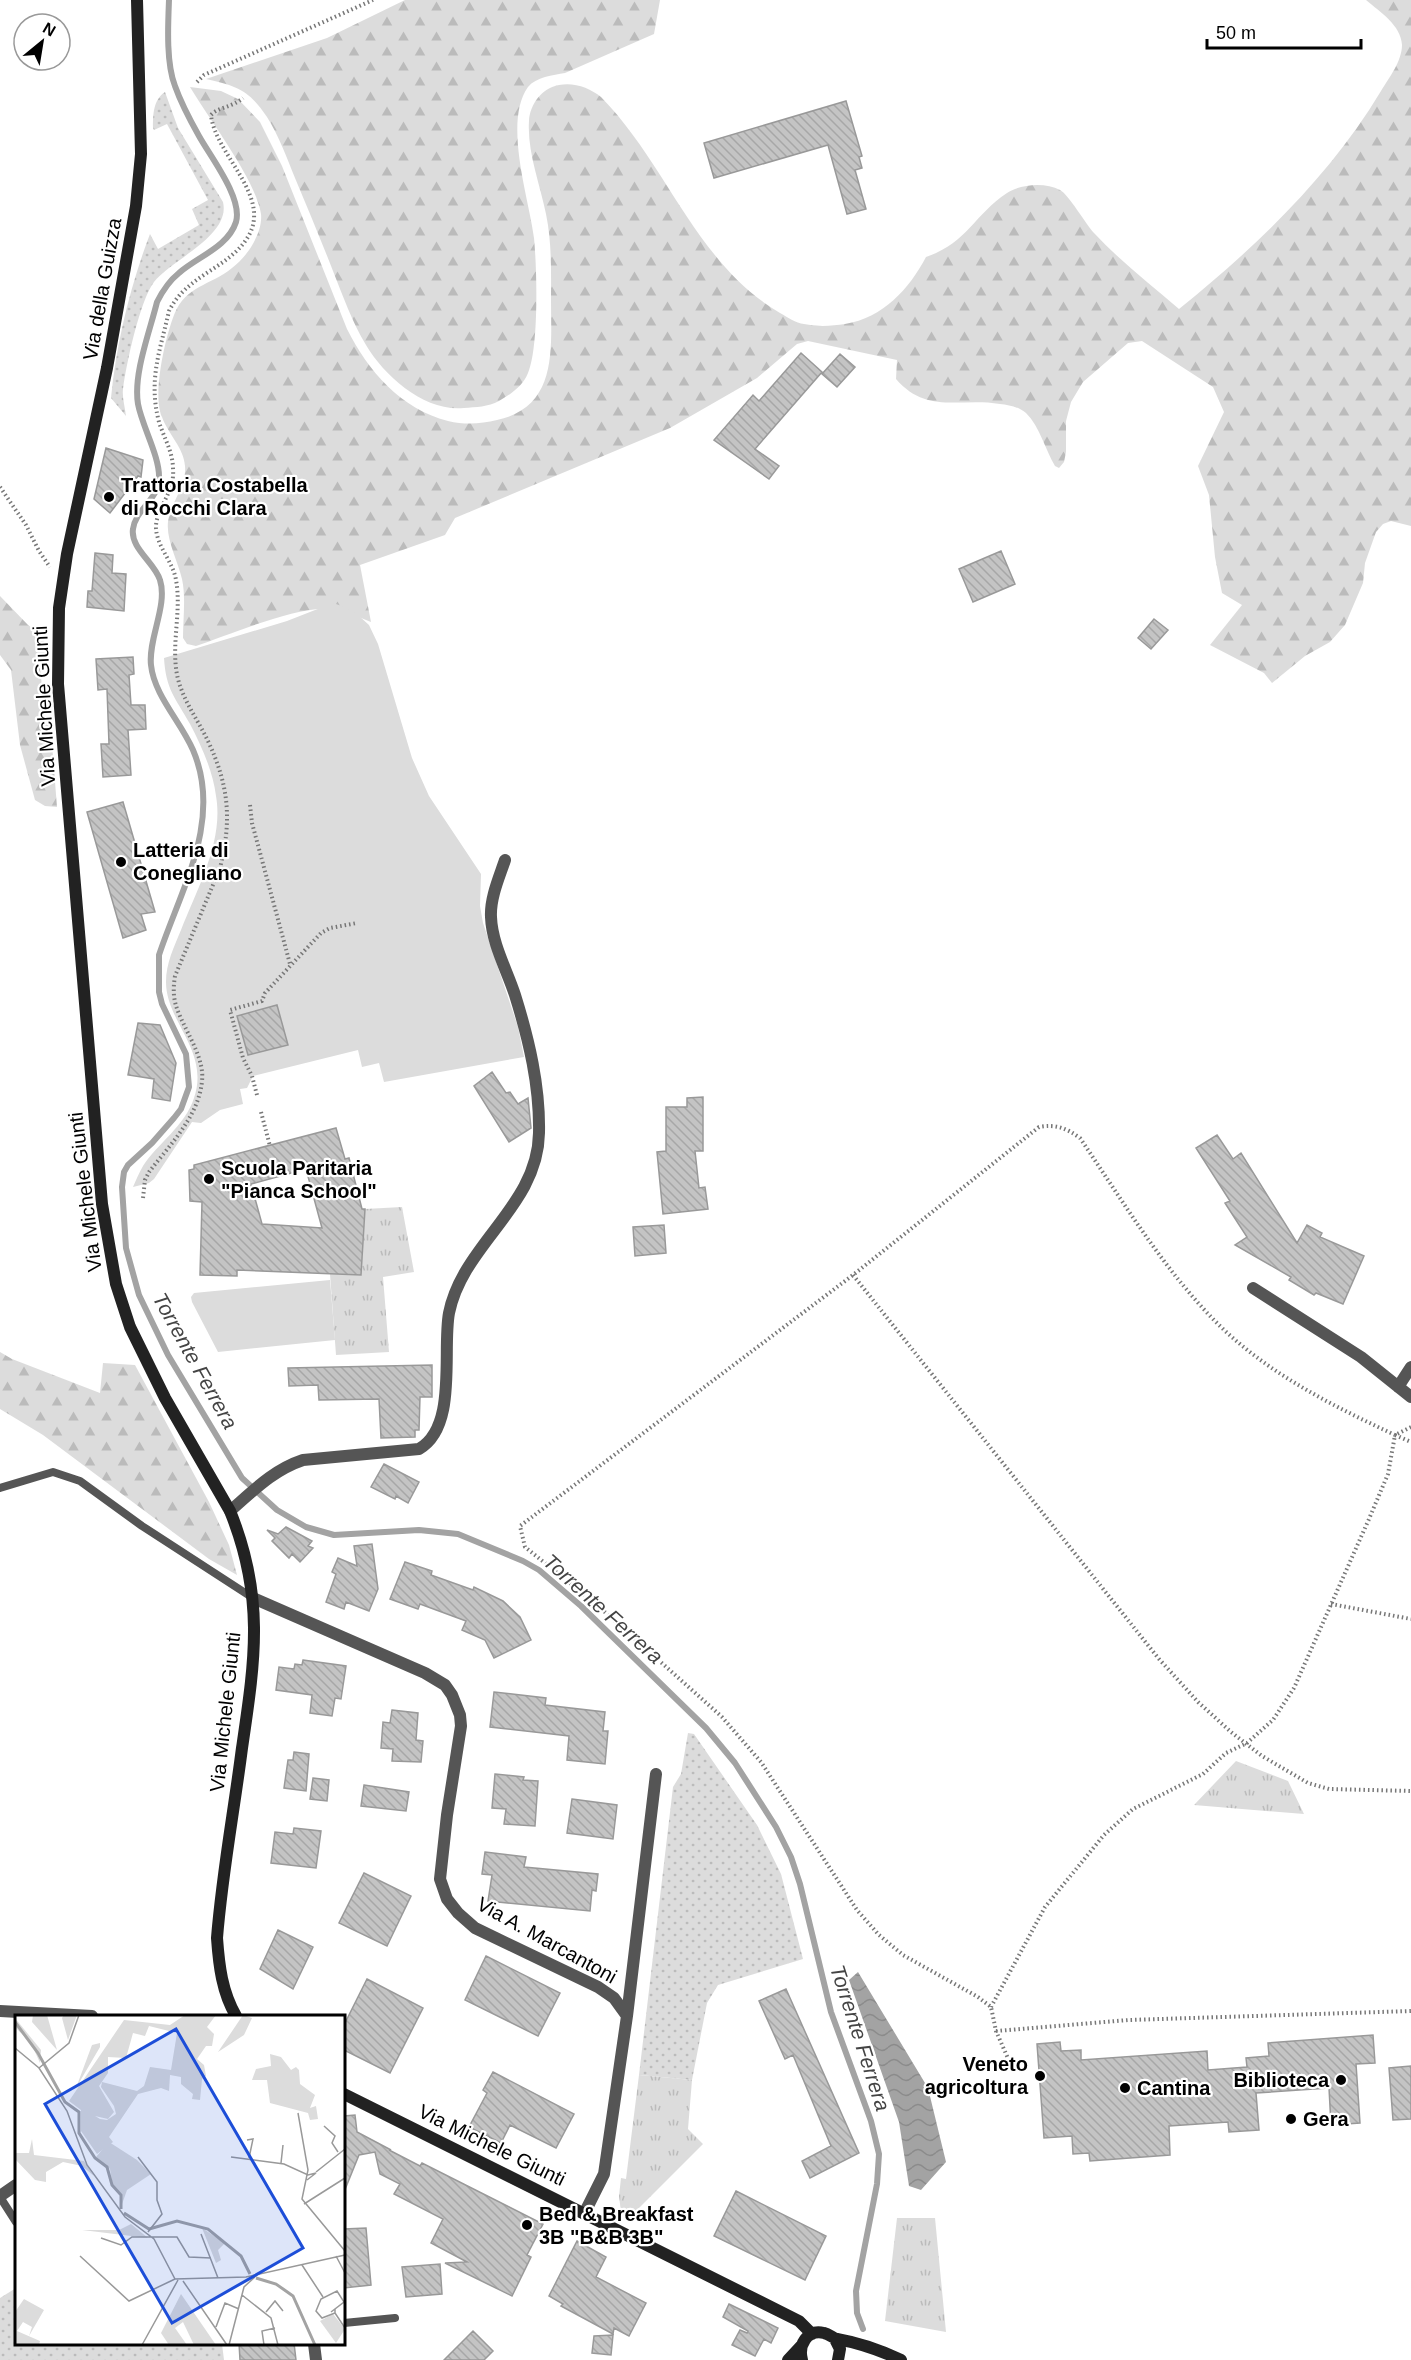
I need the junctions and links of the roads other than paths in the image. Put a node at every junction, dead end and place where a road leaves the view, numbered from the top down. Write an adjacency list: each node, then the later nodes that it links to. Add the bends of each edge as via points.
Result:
1 (137, 0): 2 (street, Via della Guizza, via 141,154 136,206 108,368)
2 (62, 581): 9 (street, Via Michele Giunti, via 58,684 108,1248 116,1284 142,1356)
3 (505, 860): 9 (street, via 494,894 492,924 533,1064 538,1149 530,1178 455,1292 449,1317 445,1395 437,1430 428,1444 419,1449 303,1460 274,1473)
4 (1253, 1288): 6 (street, via 1361,1357)
5 (1411, 1367): 6 (street)
6 (1398, 1387): 7 (street)
7 (1411, 1397)
8 (0, 1488): 10 (lane, via 53,1472 80,1481)
9 (230, 1511): 10 (street, Via Michele Giunti, via 248,1564)
10 (253, 1598): 14 (street, Via Michele Giunti, via 254,1665 217,1938 219,1970); 15 (street, Via A. Marcantoni, via 445,1685 457,1704 461,1726 440,1879 447,1899 475,1928 598,1987 614,1998)
11 (656, 1774): 15 (street, Via A. Marcantoni)
12 (0, 2011): 13 (street)
13 (74, 2015)
14 (234, 2015)
15 (627, 2016): 19 (street, Via A. Marcantoni, via 604,2174)
16 (345, 2094): 19 (street, Via Michele Giunti)
17 (15, 2186): 18 (street)
18 (0, 2197): 20 (lane)
19 (585, 2212): 23 (street, Via Michele Giunti, via 799,2321)
20 (15, 2220)
21 (395, 2318): 22 (lane)
22 (345, 2323)
23 (812, 2334): 24 (street, via 824,2333); 26 (street)
24 (835, 2339): 30 (street, via 840,2349); 31 (street, via 864,2344)
25 (314, 2345): 27 (street)
26 (801, 2346): 28 (street); 29 (street)
27 (316, 2360)
28 (788, 2360)
29 (802, 2360)
30 (838, 2360)
31 (901, 2360)

